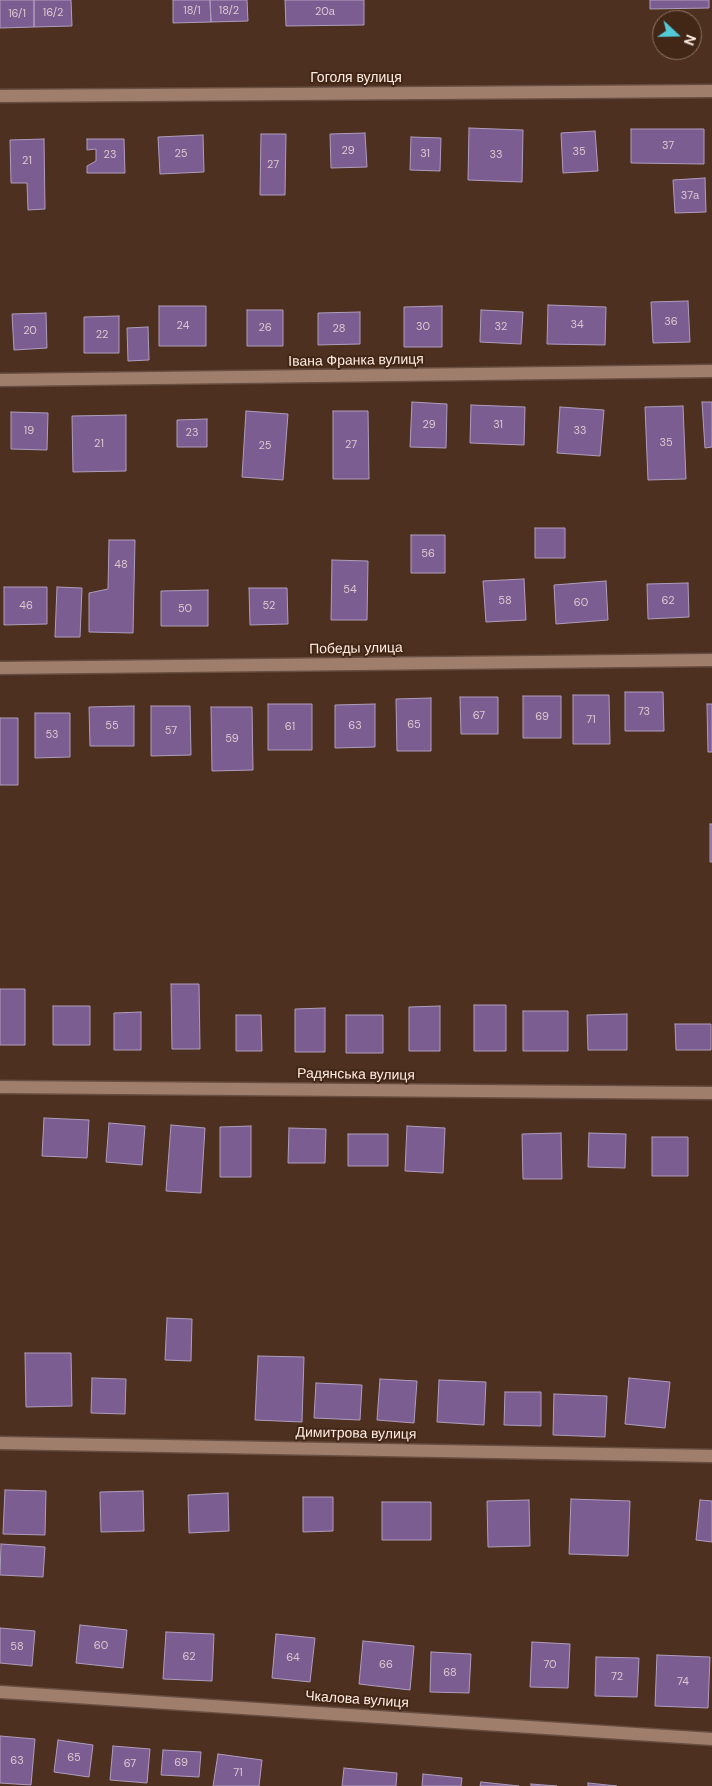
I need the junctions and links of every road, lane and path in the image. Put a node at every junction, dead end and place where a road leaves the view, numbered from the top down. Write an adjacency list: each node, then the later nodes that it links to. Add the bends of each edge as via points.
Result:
1 (712, 91): 2 (street, Гоголя вулиця)
2 (0, 96)
3 (712, 371): 4 (street, Івана Франка вулиця)
4 (0, 380)
5 (712, 660): 6 (street, Победы улица)
6 (0, 668)
7 (0, 1086): 8 (street, Радянська вулиця)
8 (712, 1093)
9 (0, 1442): 10 (street, Димитрова вулиця)
10 (712, 1456)
11 (0, 1692): 12 (street, Чкалова вулиця)
12 (712, 1739)

